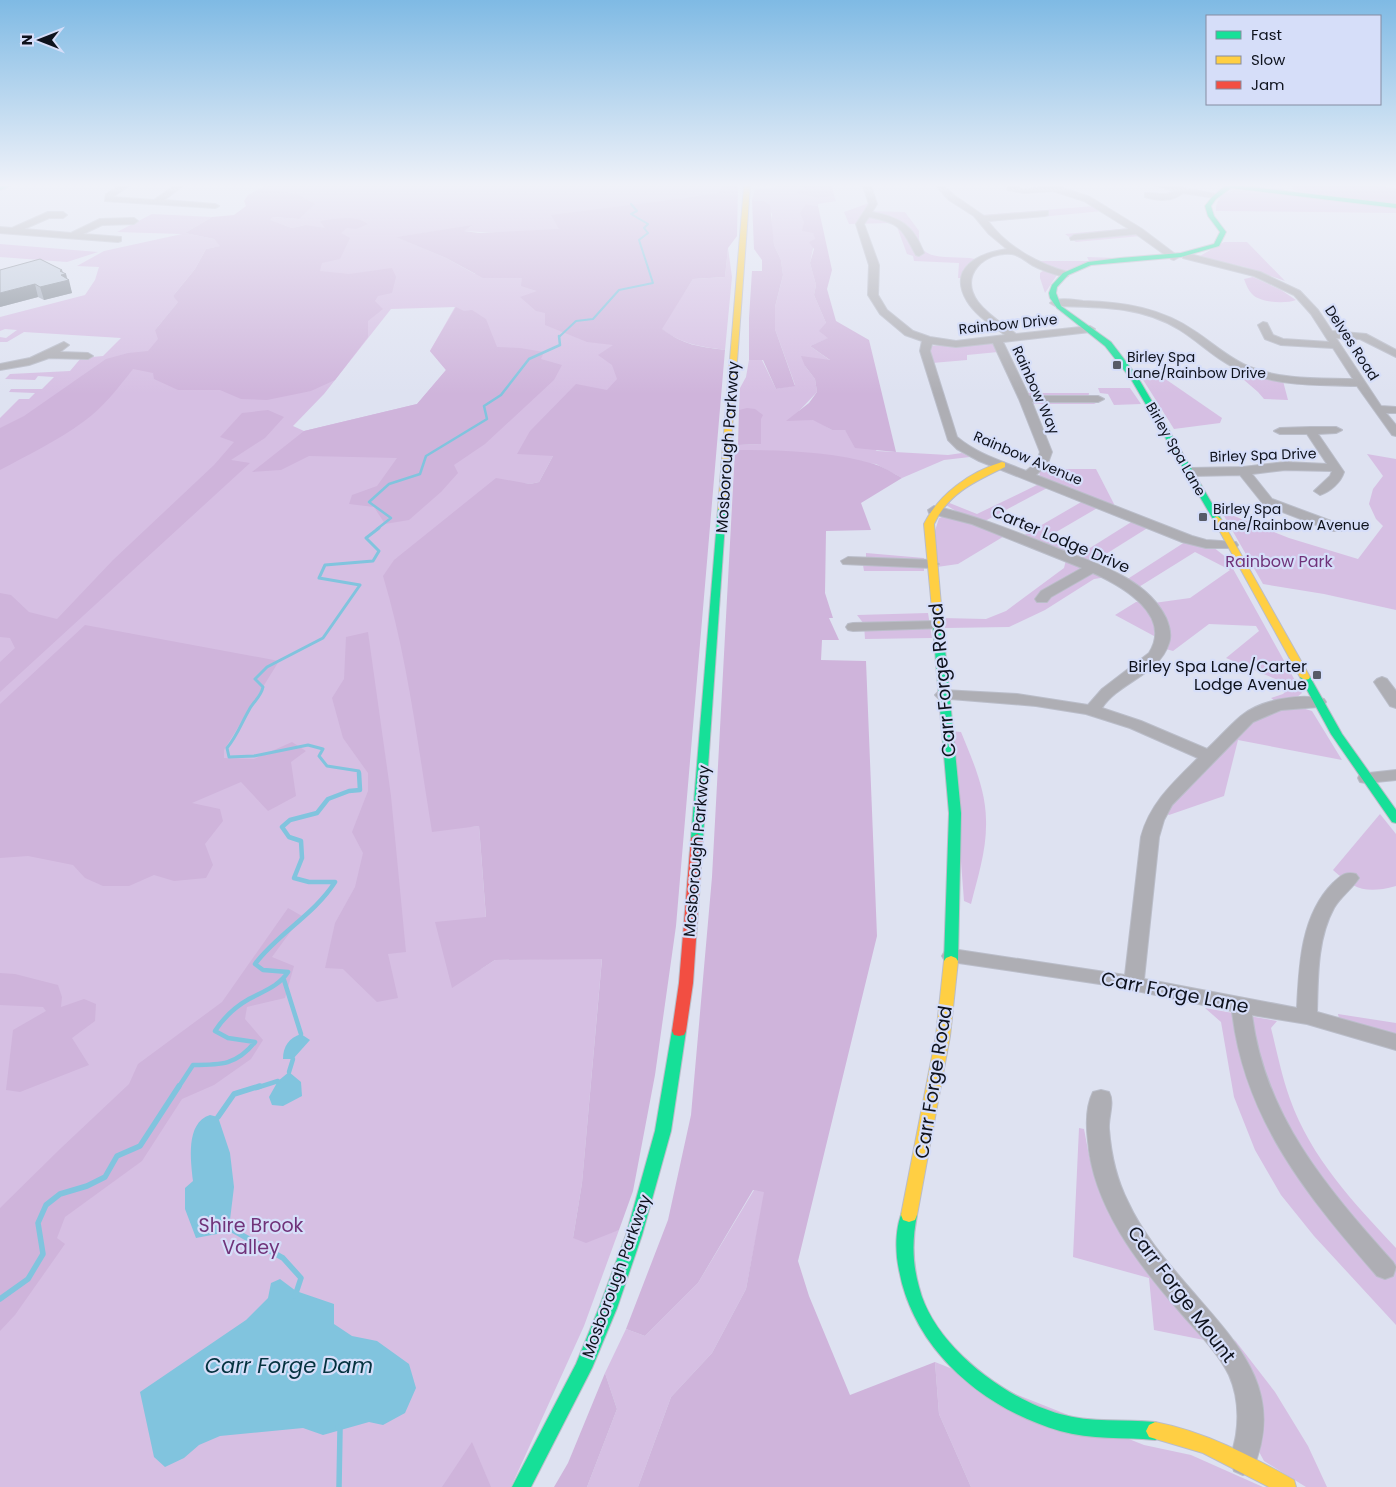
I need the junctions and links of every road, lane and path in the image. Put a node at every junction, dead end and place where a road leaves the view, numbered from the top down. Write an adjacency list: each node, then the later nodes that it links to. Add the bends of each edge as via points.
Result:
1 (742, 255): 60 (main road, Mosborough Parkway, via 686,982 663,1131 634,1235 608,1308 583,1368)
2 (870, 255): 13 (street, via 874,265 872,290 875,301 901,327)
3 (990, 255): 11 (street, via 971,266 966,276 968,288 973,301 984,313)
4 (1023, 255): 6 (street, via 1039,266)
5 (1180, 256): 6 (main road, via 1103,262); 10 (street, Delves Road, via 1257,274 1290,289 1308,304)
6 (1065, 274): 7 (main road, via 1053,287)
7 (1055, 303): 9 (main road, Birley Spa Lane); 18 (street, via 1122,306 1155,314 1185,328 1226,360 1257,373 1280,378)
8 (1263, 326): 14 (street, via 1269,337 1281,342)
9 (1090, 329): 11 (street, Rainbow Drive); 29 (main road, Birley Spa Lane, via 1122,360)
10 (1328, 334): 14 (street, Delves Road); 15 (street, via 1362,336)
11 (1013, 337): 12 (street, Rainbow Drive)
12 (996, 339): 13 (street, Rainbow Drive, via 956,344); 19 (street, Rainbow Way)
13 (928, 340): 27 (street, Rainbow Avenue, via 924,351 952,438 972,452)
14 (1335, 345): 18 (street, Delves Road)
15 (1396, 354)
16 (88, 356): 17 (street, via 58,350)
17 (0, 367)
18 (1360, 384): 21 (street, Delves Road)
19 (1025, 399): 20 (street); 31 (street, Rainbow Way, via 1046,452 1041,466)
20 (1098, 399)
21 (1377, 410): 22 (street); 26 (street, Delves Road)
22 (1396, 410)
23 (1310, 430): 24 (street, Birley Spa Drive); 25 (street, Birley Spa Drive); 28 (street, Birley Spa Drive)
24 (1336, 430)
25 (1280, 431)
26 (1396, 433)
27 (1002, 465): 31 (street, Rainbow Avenue); 33 (main road, via 949,494)
28 (1336, 468): 30 (street, Birley Spa Drive, via 1285,466); 32 (street, Birley Spa Drive, via 1336,478)
29 (1191, 472): 30 (street, Birley Spa Drive); 35 (main road, Birley Spa Lane)
30 (1243, 472): 34 (street, via 1268,502)
31 (1027, 475): 35 (street, Rainbow Avenue, via 1187,539)
32 (1320, 491)
33 (934, 510): 37 (main road, Carr Forge Road, via 930,524); 38 (street, Carter Lodge Drive, via 967,518)
34 (1337, 528)
35 (1231, 545): 44 (main road, Birley Spa Lane)
36 (848, 561): 37 (street)
37 (932, 564): 40 (main road, Carr Forge Road)
38 (1092, 568): 39 (street); 46 (street, Carter Lodge Drive, via 1122,582 1144,598 1157,616 1163,636 1156,654 1118,683)
39 (1042, 599)
40 (937, 625): 41 (street); 43 (main road, Carr Forge Road)
41 (853, 627)
42 (1382, 682): 45 (street)
43 (943, 695): 46 (street, via 1033,700); 52 (main road, Carr Forge Road, via 955,813)
44 (1318, 702): 47 (street, via 1279,705 1256,713); 49 (main road, Birley Spa Lane)
45 (1396, 703)
46 (1092, 711): 47 (street)
47 (1208, 756): 53 (street, via 1171,794 1154,820)
48 (1396, 775): 49 (street)
49 (1366, 778): 50 (main road, Birley Spa Lane)
50 (1396, 819)
51 (1350, 878): 55 (street, via 1327,902 1317,923 1307,976)
52 (952, 956): 53 (street, Carr Forge Lane); 59 (main road, Carr Forge Road, via 943,1036 905,1236 905,1262 922,1314 958,1365 1009,1404 1061,1423 1179,1435 1198,1440)
53 (1134, 984): 54 (street, Carr Forge Lane)
54 (1241, 1005): 55 (street, Carr Forge Lane); 58 (street, via 1254,1073 1270,1111 1316,1189)
55 (1306, 1017): 56 (street, Carr Forge Lane)
56 (1396, 1042)
57 (1101, 1098): 59 (street, Carr Forge Mount, via 1097,1115 1101,1161 1122,1212 1164,1276 1225,1346 1242,1378 1248,1397 1251,1431)
58 (1384, 1269)
59 (1242, 1462): 61 (main road, Carr Forge Road)
60 (521, 1487)
61 (1287, 1487)

